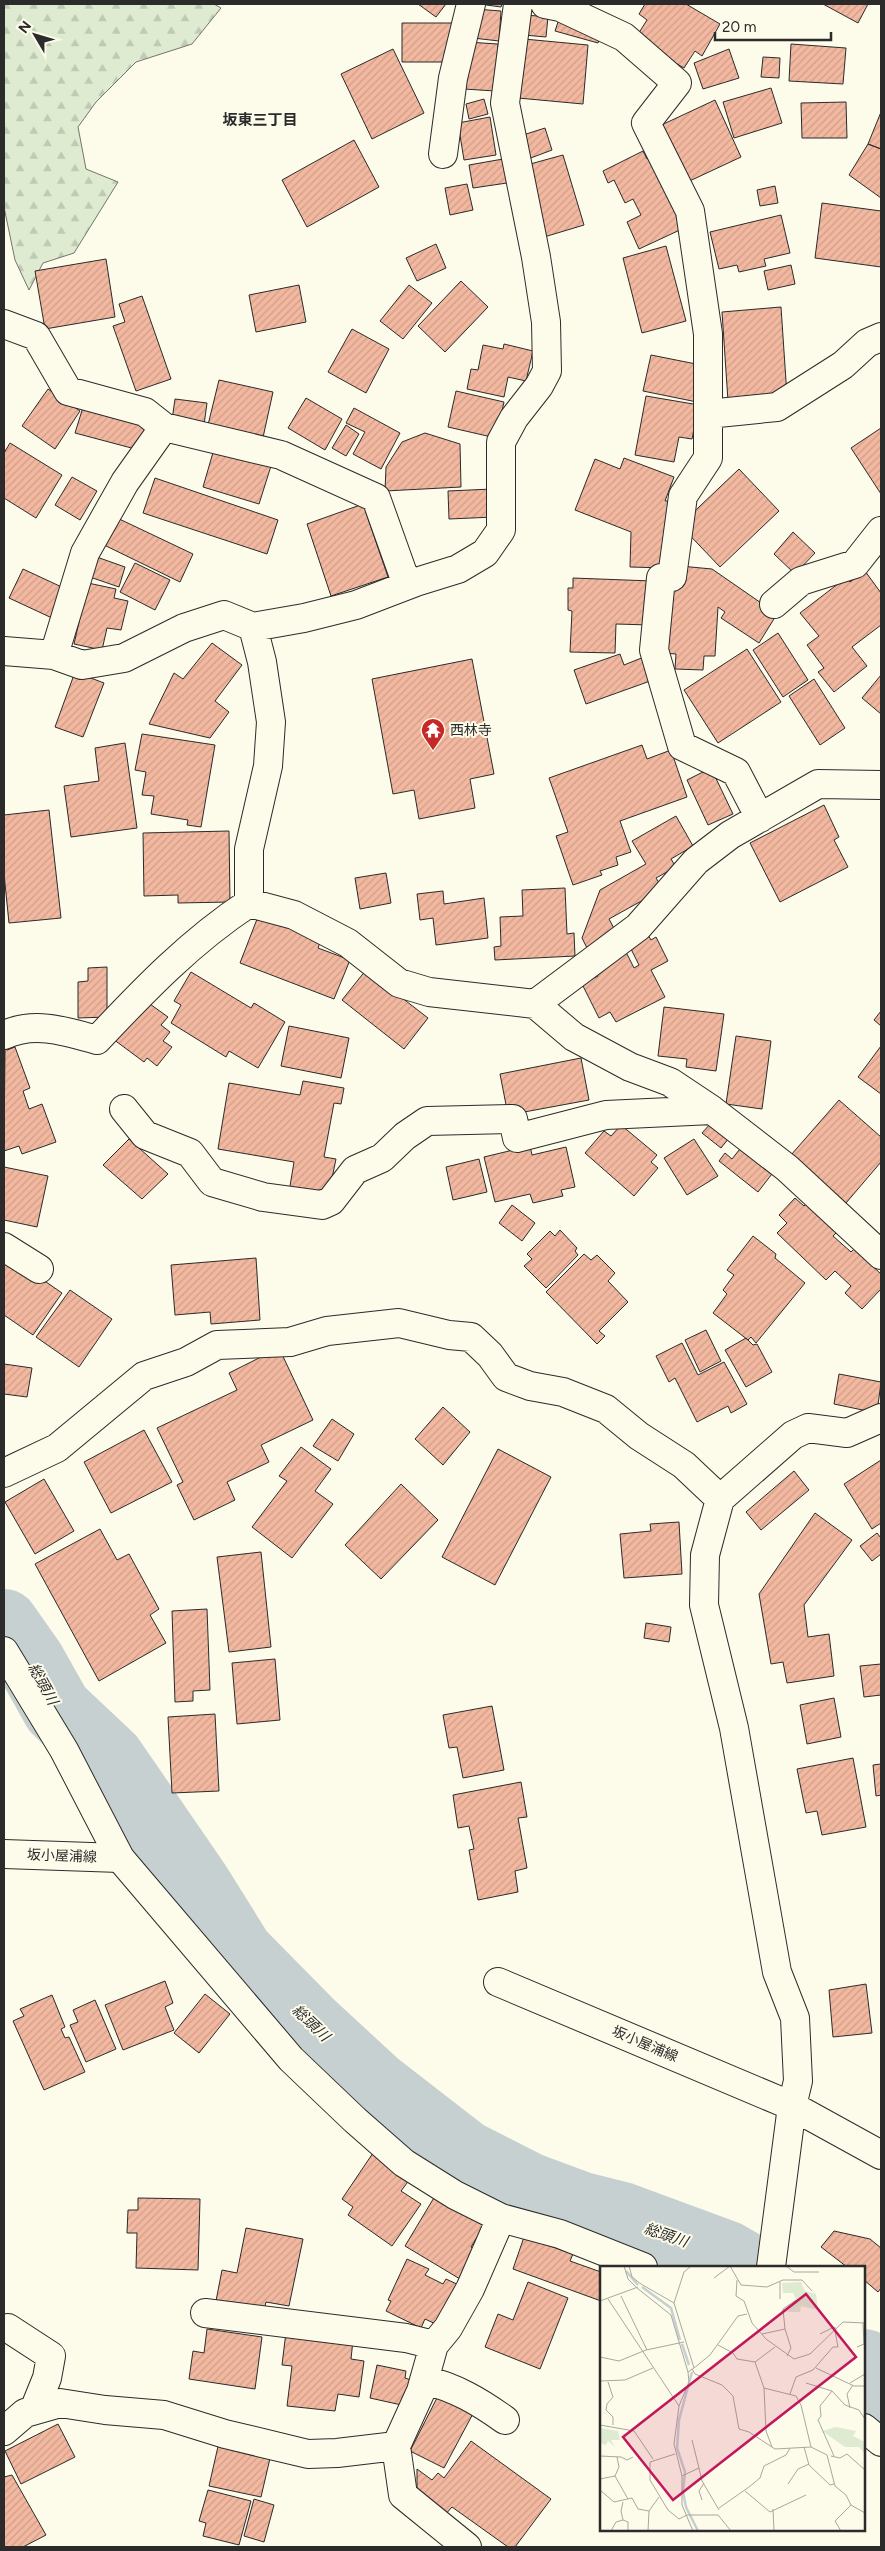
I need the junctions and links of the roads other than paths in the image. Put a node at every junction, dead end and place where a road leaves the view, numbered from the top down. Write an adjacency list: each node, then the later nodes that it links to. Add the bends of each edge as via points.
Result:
1 (471, 4): 4 (street, via 453,78)
2 (518, 4): 10 (street, via 505,103 536,257 546,322 547,371 501,442 501,530 486,553 458,570)
3 (545, 4): 7 (street, via 560,7 624,37 677,83 646,123 690,211 708,334)
4 (443, 154)
5 (4, 324): 8 (street, via 36,336 68,391 145,412)
6 (881, 337): 7 (street, via 867,343 842,365 777,407)
7 (708, 414): 16 (street, via 708,458 683,496 672,577 661,578 654,650 682,746 736,772)
8 (164, 427): 10 (street, via 281,455 376,498); 14 (street, via 125,482 85,553)
9 (881, 531): 11 (street, via 855,564 801,581)
10 (407, 585): 12 (street, via 356,605)
11 (774, 604)
12 (253, 627): 14 (street, via 224,615 184,628 124,658 82,665); 17 (street, via 271,722 268,766 249,849)
13 (4, 651): 14 (street)
14 (54, 655)
15 (881, 785): 16 (street, via 818,784)
16 (760, 818): 18 (street, via 696,861 638,927)
17 (249, 903): 18 (street, via 294,915 348,943 399,983 429,992); 19 (street, via 170,964 97,1040 56,1028 18,1029)
18 (535, 1004): 21 (street, via 574,1037 630,1067 670,1082)
19 (4, 1035)
20 (124, 1109): 21 (street, via 145,1135 190,1153 212,1182 263,1197 322,1205 331,1201 355,1170 382,1158 427,1121 513,1119 516,1138 606,1115)
21 (712, 1110): 23 (street, via 786,1168)
22 (4, 1247): 24 (street)
23 (881, 1255)
24 (39, 1269)
25 (881, 1418): 27 (street, via 848,1433 808,1428 793,1435)
26 (4, 1473): 27 (street, via 57,1448 144,1376 186,1362 216,1345 290,1342 328,1331 399,1323 471,1337 506,1377 530,1386 563,1392 606,1409 639,1436 684,1465)
27 (720, 1499): 32 (street, via 705,1555 704,1605 734,1728 777,1972 794,2018 798,2080)
28 (4, 1651): 30 (street, via 64,1750)
29 (4, 1854): 30 (street, 坂小屋浦線)
30 (120, 1858): 34 (street, via 291,2060 404,2163 455,2195)
31 (498, 1982): 32 (street, 坂小屋浦線)
32 (792, 2106): 33 (street, 坂小屋浦線); 36 (street)
33 (881, 2155)
34 (501, 2218): 35 (street, via 560,2234); 39 (street, via 470,2289 448,2328)
35 (640, 2266)
36 (772, 2266)
37 (205, 2313): 39 (street)
38 (8, 2328): 41 (street, via 51,2356 47,2378)
39 (434, 2344): 40 (street)
40 (424, 2380): 42 (street, via 480,2402); 46 (street)
41 (34, 2410): 44 (street, via 24,2413); 46 (street, via 60,2402 164,2415 308,2454 337,2454)
42 (506, 2420)
43 (865, 2429): 45 (street)
44 (4, 2431)
45 (881, 2442)
46 (396, 2446): 47 (street, via 403,2495)
47 (467, 2547)

